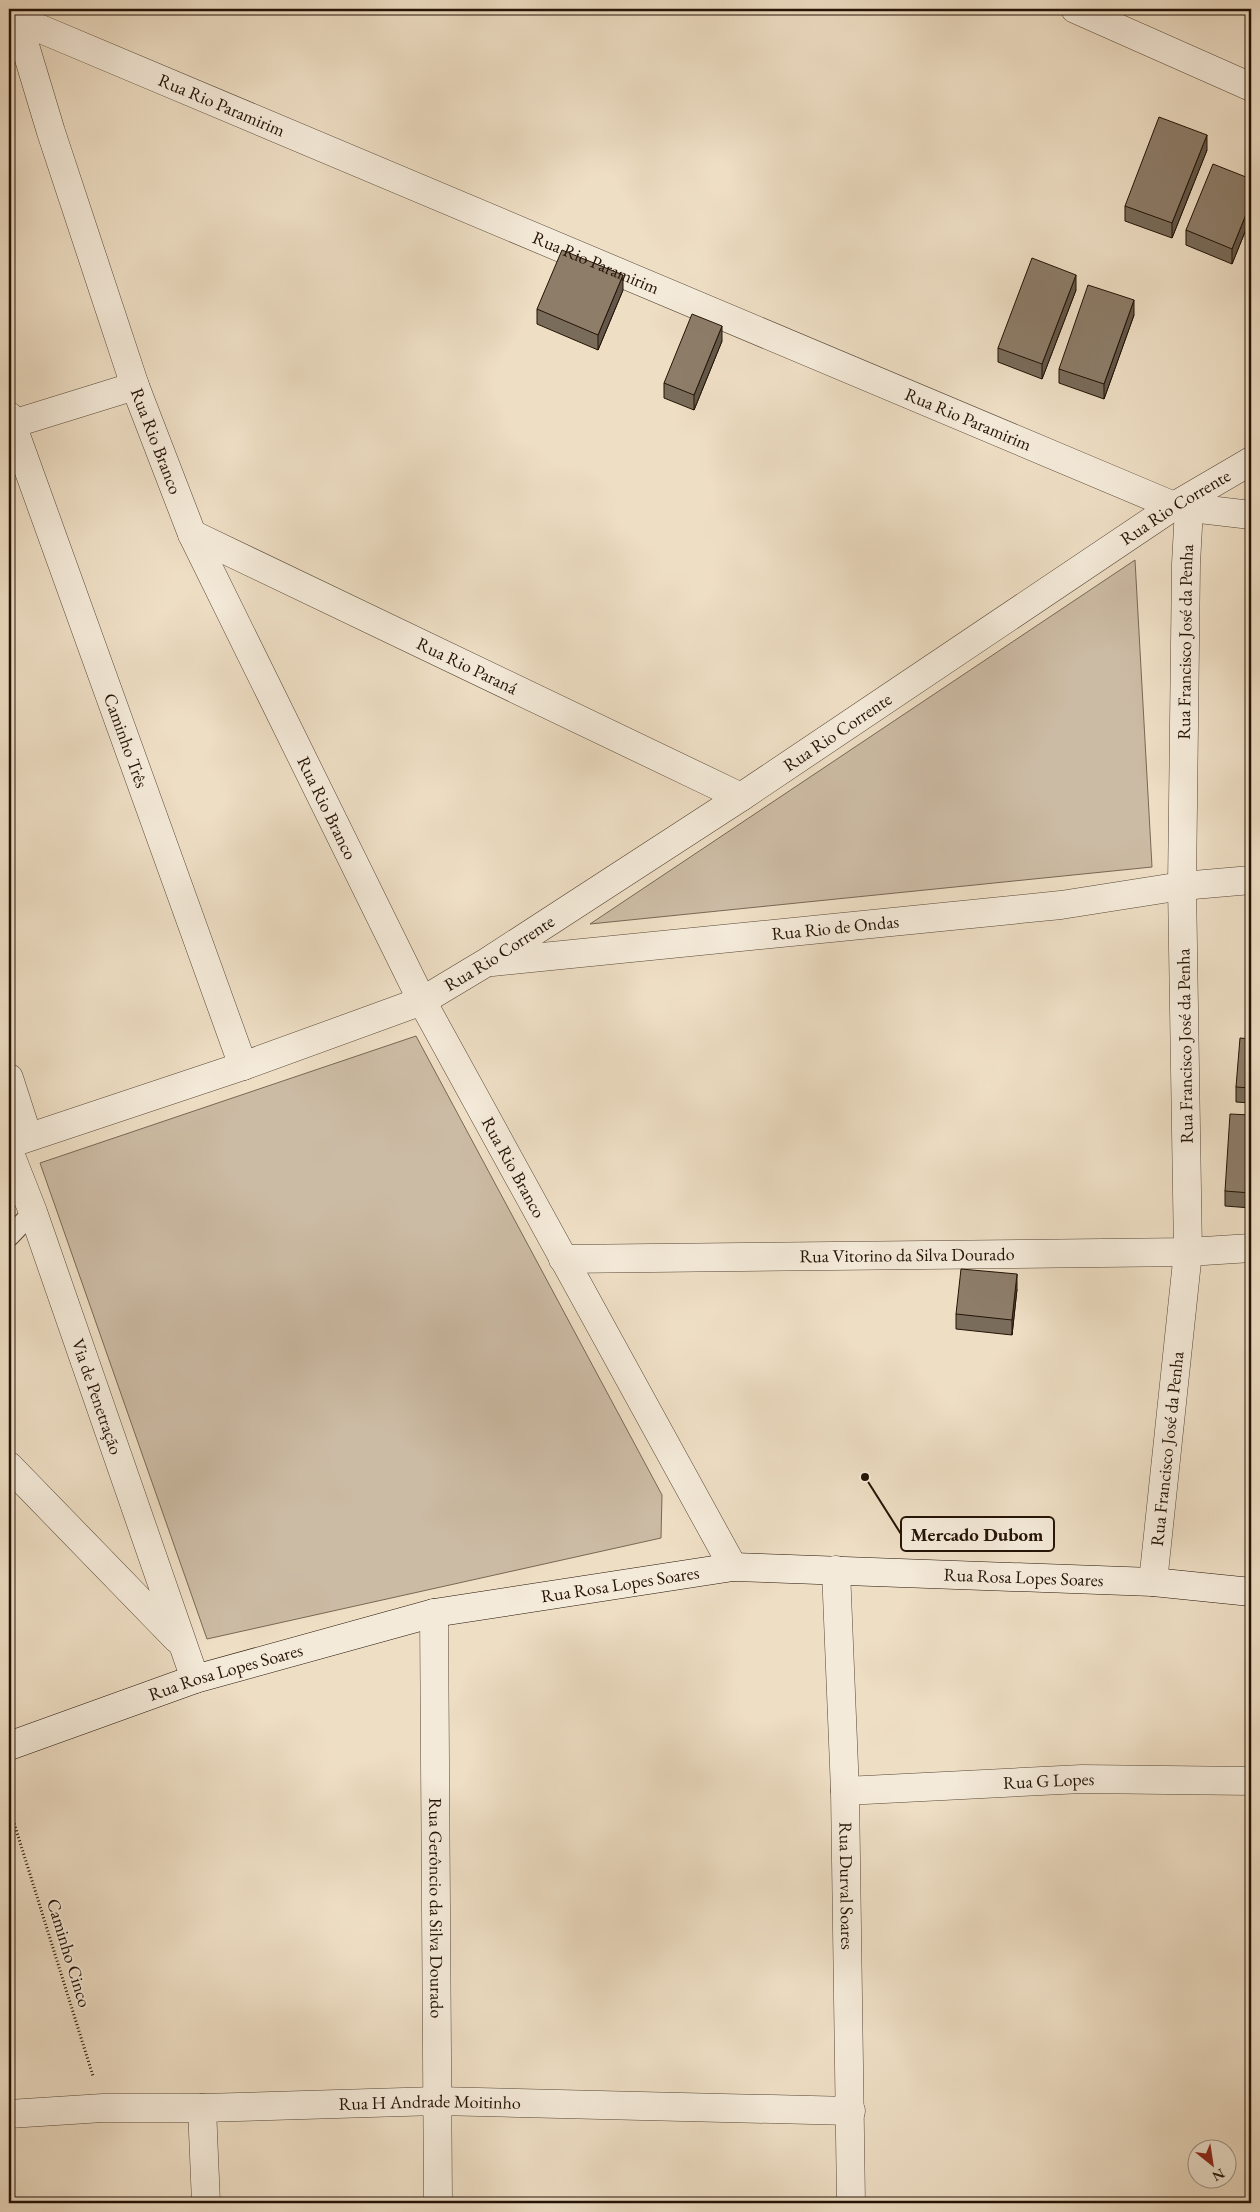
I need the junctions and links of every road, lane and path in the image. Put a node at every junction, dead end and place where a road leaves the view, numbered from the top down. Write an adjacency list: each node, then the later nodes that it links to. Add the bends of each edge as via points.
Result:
1 (1076, 9): 3 (street)
2 (15, 14): 4 (street, Rua Rio Branco); 7 (street, Rua Rio Paramirim)
3 (1251, 87)
4 (135, 386): 5 (street); 9 (street, Rua Rio Branco)
5 (10, 422): 15 (street, Caminho Três)
6 (1251, 460): 7 (street, Rua Rio Corrente)
7 (1182, 507): 8 (street, Rua Rio Paramirim); 10 (street, Rua Rio Corrente); 12 (street, Rua Francisco José da Penha, via 1186,564)
8 (1251, 515)
9 (192, 534): 10 (street, Rua Rio Paraná); 14 (street, Rua Rio Branco)
10 (741, 797): 13 (street, Rua Rio Corrente)
11 (1251, 880): 12 (street, Rua Rio de Ondas)
12 (1182, 886): 13 (street, Rua Rio de Ondas, via 1061,905); 21 (street, Rua Francisco José da Penha)
13 (487, 962): 14 (street, Rua Rio Corrente)
14 (422, 1001): 15 (street, Rua Rio Corrente); 22 (street, Rua Rio Branco)
15 (243, 1066): 17 (street, Rua Rio Corrente)
16 (9, 1078): 17 (street, Via de Penetração)
17 (15, 1144): 18 (street, Via de Penetração)
18 (33, 1212): 19 (lane); 29 (street, Via de Penetração)
19 (9, 1237)
20 (1251, 1248): 21 (street, Rua Vitorino da Silva Dourado)
21 (1188, 1252): 22 (street, Rua Vitorino da Silva Dourado); 26 (street, Rua Francisco José da Penha)
22 (563, 1259): 24 (street, Rua Rio Branco)
23 (9, 1466): 29 (street, Via de Penetração)
24 (733, 1567): 25 (street, Rua Rosa Lopes Soares); 28 (street, Rua Rosa Lopes Soares)
25 (836, 1570): 26 (street, Rua Rosa Lopes Soares); 33 (street, Rua Durval Soares)
26 (1153, 1582): 27 (street, Rua Rosa Lopes Soares)
27 (1251, 1592)
28 (434, 1613): 30 (street, Rua Rosa Lopes Soares); 35 (street, Rua Gerôncio da Silva Dourado)
29 (183, 1645): 30 (street, Via de Penetração)
30 (194, 1679): 31 (street, Rua Rosa Lopes Soares)
31 (9, 1746)
32 (1251, 1781): 33 (street, Rua G Lopes, via 1082,1779)
33 (845, 1791): 38 (street, Rua Durval Soares)
34 (9, 1807): 36 (path, Caminho Cinco)
35 (437, 2101): 37 (street, Rua H Andrade Moitinho); 38 (street, Rua H Andrade Moitinho); 41 (street, Rua Gerôncio da Silva Dourado)
36 (103, 2108): 37 (street, Rua H Andrade Moitinho); 39 (street, Rua H Andrade Moitinho)
37 (202, 2108): 40 (street)
38 (850, 2111): 42 (street, Rua Durval Soares)
39 (9, 2114)
40 (206, 2203)
41 (438, 2203)
42 (851, 2203)

